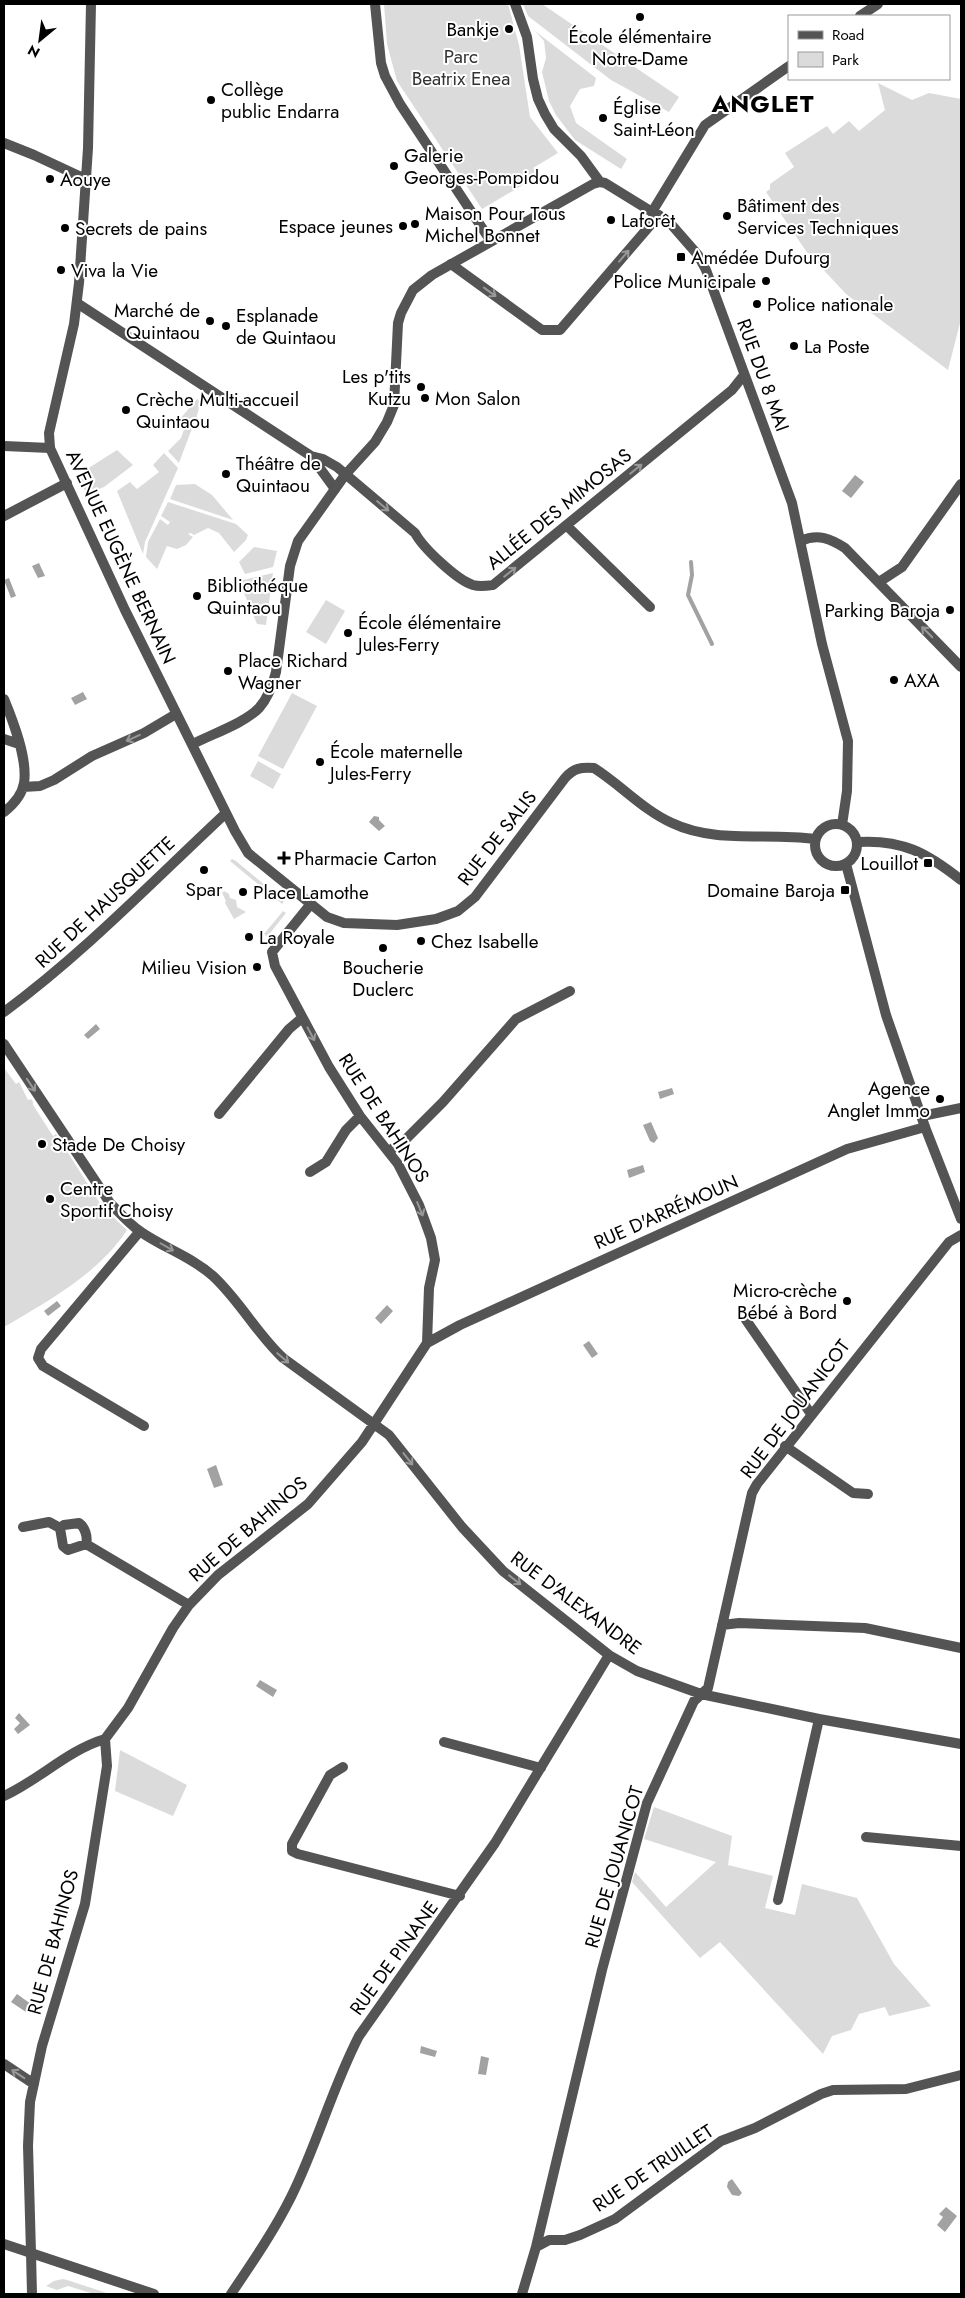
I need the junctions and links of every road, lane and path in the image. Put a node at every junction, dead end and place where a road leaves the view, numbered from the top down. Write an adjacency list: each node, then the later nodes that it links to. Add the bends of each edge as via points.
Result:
1 (91, 4): 8 (street, AVENUE EUGÈNE BERNAIN)
2 (375, 4): 11 (street, via 385,76)
3 (515, 4): 9 (street, via 527,37 538,100 554,129 581,156)
4 (878, 4): 5 (street)
5 (862, 15)
6 (788, 67): 10 (street, via 705,125)
7 (4, 143): 8 (street)
8 (86, 177): 13 (street, AVENUE EUGÈNE BERNAIN)
9 (600, 182): 10 (street, RUE DU 8 MAI); 11 (street)
10 (656, 214): 12 (street, one-way to 10, via 542,330 560,330); 14 (street, RUE DU 8 MAI, via 680,232 698,255)
11 (490, 240): 12 (street)
12 (451, 264): 18 (street, via 421,282 406,301 398,323 394,405 375,442)
13 (77, 303): 16 (street, AVENUE EUGÈNE BERNAIN, via 49,433); 17 (street)
14 (744, 375): 23 (street, ALLÉE DES MIMOSAS, one-way to 14, via 732,390); 24 (street, RUE DU 8 MAI, via 792,503)
15 (4, 446): 16 (street)
16 (50, 448): 19 (street, AVENUE EUGÈNE BERNAIN)
17 (311, 456): 18 (street, ALLÉE DES MIMOSAS, via 323,459); 21 (street)
18 (346, 475): 21 (street); 23 (street, ALLÉE DES MIMOSAS, one-way to 23, via 415,533 420,543 472,584 493,585)
19 (67, 483): 22 (street); 29 (street, AVENUE EUGÈNE BERNAIN)
20 (961, 484): 25 (street, via 902,567)
21 (335, 489): 32 (street, via 298,541 290,566 276,672 260,708)
22 (4, 516)
23 (567, 526): 26 (street)
24 (801, 541): 25 (street, via 808,537 828,537 845,548); 36 (street, RUE DU 8 MAI, via 822,644 848,740 847,791)
25 (880, 582): 27 (street, one-way to 25)
26 (650, 607)
27 (961, 666)
28 (4, 699): 31 (street)
29 (176, 714): 32 (street, AVENUE EUGÈNE BERNAIN); 33 (street, one-way to 33, via 144,734 92,756 54,780 40,786)
30 (4, 739): 31 (street)
31 (19, 744): 33 (street)
32 (193, 744): 35 (street, AVENUE EUGÈNE BERNAIN)
33 (23, 787): 34 (street, via 14,804)
34 (4, 812)
35 (226, 813): 41 (street, RUE DE SALIS, via 248,853); 43 (street, RUE DE HAUSQUETTE, via 71,959)
36 (842, 825): 37 (street, via 829,825); 38 (street, via 852,832)
37 (815, 839): 39 (street, via 814,846 820,860 832,866); 41 (street, RUE DE SALIS, via 712,834 688,829 658,815 594,768 582,767 565,778 475,897 458,911 426,920 359,925 344,924 326,917)
38 (857, 842): 39 (street, via 855,855); 40 (street, via 920,851)
39 (846, 864): 49 (street, via 886,1015)
40 (961, 880)
41 (310, 905): 44 (street, RUE DE BAHINOS, via 272,952 275,966)
42 (570, 991): 51 (street, via 516,1019 443,1102 404,1141)
43 (4, 1012)
44 (302, 1018): 47 (street, via 289,1029); 48 (street, RUE DE BAHINOS, one-way to 48)
45 (4, 1044): 54 (street, RUE D'ALEXANDRE, one-way to 54, via 110,1202)
46 (961, 1108): 49 (street)
47 (219, 1114)
48 (360, 1116): 51 (street, RUE DE BAHINOS); 52 (street, via 346,1130 326,1162)
49 (922, 1116): 50 (street)
50 (926, 1128): 53 (street); 57 (street, RUE D'ARRÉMOUN, via 847,1150 460,1325)
51 (389, 1151): 57 (street, RUE DE BAHINOS, one-way to 57, via 419,1205 431,1238 434,1260 429,1288)
52 (310, 1172)
53 (961, 1216)
54 (140, 1231): 59 (street, RUE D'ALEXANDRE, one-way to 59, via 211,1275 264,1340 283,1358); 60 (street, via 41,1349 38,1358 44,1366)
55 (961, 1235): 58 (street, RUE DE JOUANICOT, via 949,1242)
56 (746, 1320): 58 (street)
57 (427, 1343): 59 (street, RUE DE BAHINOS)
58 (811, 1414): 61 (street, RUE DE JOUANICOT)
59 (375, 1423): 66 (street, RUE DE BAHINOS, via 308,1504 218,1575); 69 (street, RUE D'ALEXANDRE, one-way to 69, via 389,1435 462,1527 503,1571)
60 (144, 1426)
61 (786, 1446): 62 (street, via 853,1493); 67 (street, RUE DE JOUANICOT, via 752,1493)
62 (868, 1494)
63 (23, 1527): 64 (street, via 49,1522)
64 (60, 1528): 65 (street, via 63,1546 68,1550); 65 (street, via 79,1523 87,1539)
65 (86, 1544): 66 (street)
66 (189, 1605): 72 (street, RUE DE BAHINOS, via 128,1708)
67 (722, 1625): 68 (street, via 865,1628); 70 (street, RUE DE JOUANICOT, via 708,1688)
68 (961, 1648)
69 (609, 1655): 70 (street, RUE D'ALEXANDRE, via 637,1671); 76 (street, RUE DE PINANE)
70 (701, 1694): 71 (street, RUE D'ALEXANDRE); 86 (street, RUE DE JOUANICOT, via 694,1702 651,1794 638,1832)
71 (819, 1719): 74 (street, RUE D'ALEXANDRE); 81 (street)
72 (105, 1740): 77 (street, via 88,1744); 84 (street, RUE DE BAHINOS, via 106,1766 85,1904 42,2046)
73 (444, 1742): 76 (street)
74 (961, 1744)
75 (343, 1767): 80 (street, via 330,1776 292,1844 292,1850)
76 (541, 1768): 80 (street, RUE DE PINANE)
77 (4, 1796)
78 (866, 1837): 79 (street)
79 (961, 1846)
80 (460, 1896): 90 (street, RUE DE PINANE, via 359,2036 343,2067 290,2198)
81 (778, 1900)
82 (4, 2064): 84 (street, one-way to 82)
83 (961, 2075): 86 (street, RUE DE TRUILLET, via 906,2088 833,2090 821,2094 755,2128 721,2141 615,2219 580,2235 565,2240 548,2240)
84 (34, 2084): 87 (street, RUE DE BAHINOS, via 28,2146)
85 (4, 2244): 87 (street)
86 (536, 2247): 91 (street, RUE DE JOUANICOT)
87 (31, 2253): 88 (street, RUE DE BAHINOS); 89 (street)
88 (32, 2294)
89 (154, 2294)
90 (231, 2294)
91 (522, 2294)

